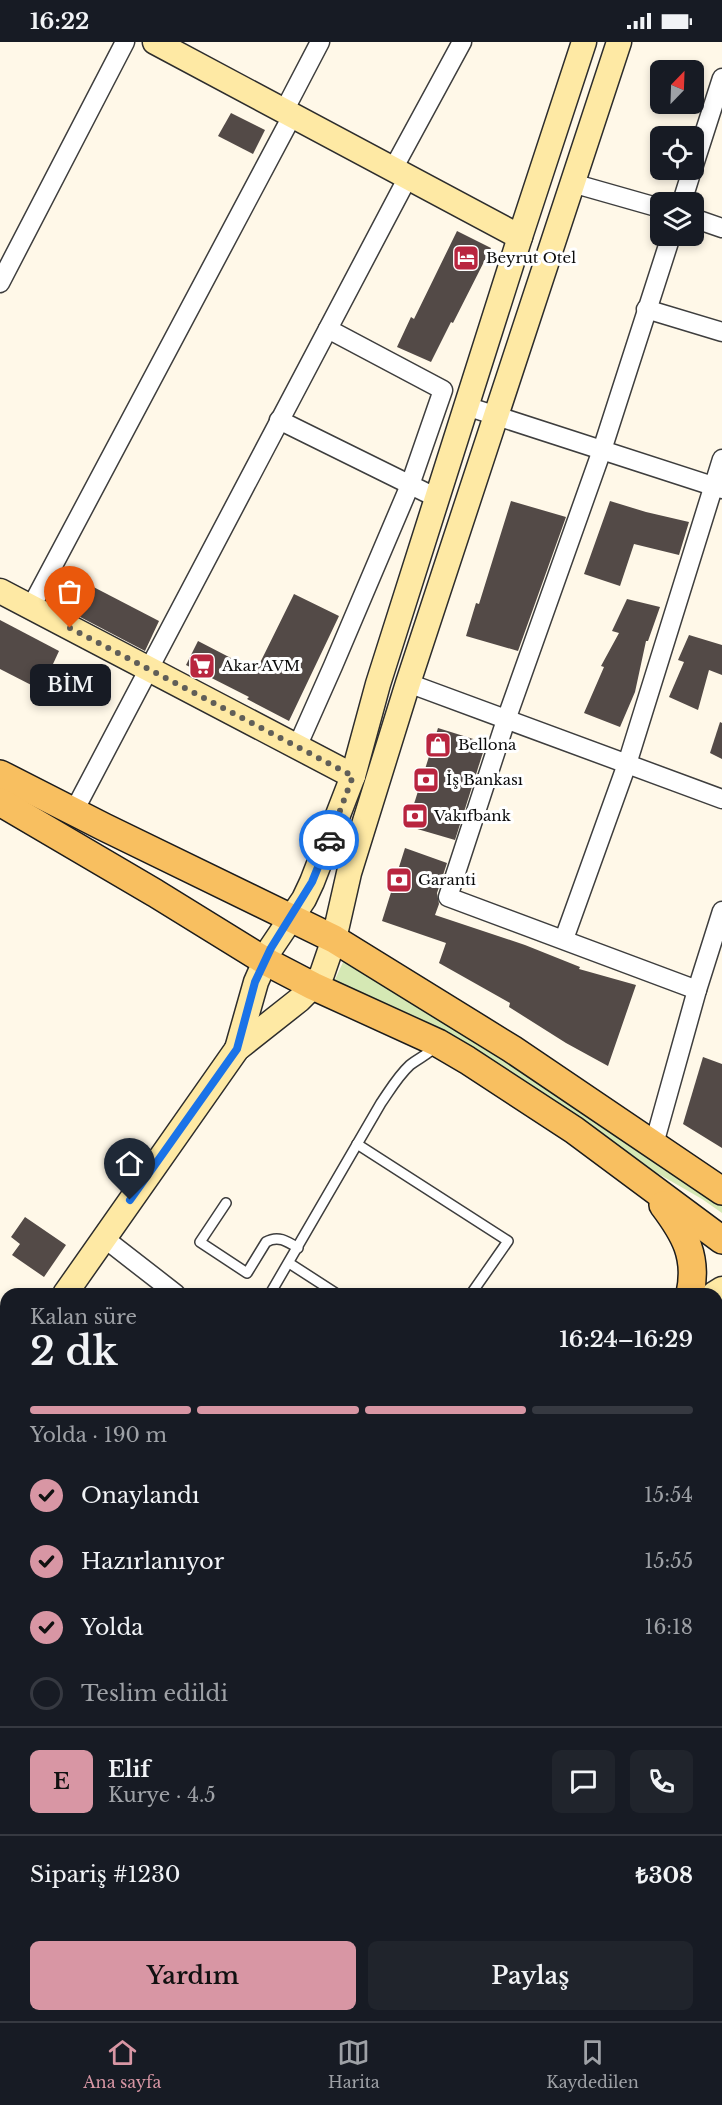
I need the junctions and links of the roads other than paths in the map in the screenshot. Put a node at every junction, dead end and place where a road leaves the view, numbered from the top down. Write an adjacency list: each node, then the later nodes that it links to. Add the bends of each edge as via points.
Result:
1 (125, 42): 17 (street)
2 (155, 42): 8 (main road)
3 (320, 42): 8 (street)
4 (462, 42): 10 (street)
5 (584, 42): 15 (main road)
6 (619, 42): 11 (main road)
7 (722, 78): 9 (street)
8 (288, 113): 10 (main road); 30 (street)
9 (704, 134)
10 (401, 173): 15 (main road); 19 (street)
11 (572, 183): 12 (street); 22 (main road)
12 (650, 205)
13 (704, 222): 14 (street)
14 (722, 228)
15 (520, 237): 21 (main road)
16 (668, 246): 18 (street)
17 (0, 283)
18 (646, 309): 20 (street); 24 (street)
19 (328, 329): 23 (street); 26 (street, via 443,390)
20 (722, 332)
21 (466, 406): 22 (street); 28 (main road)
22 (496, 416): 24 (street); 32 (main road)
23 (279, 420): 26 (street); 31 (street)
24 (602, 450): 27 (street); 33 (street)
25 (722, 459): 27 (street)
26 (410, 485): 28 (street); 34 (street)
27 (718, 487): 35 (street)
28 (437, 498): 37 (main road)
29 (0, 591): 30 (main road)
30 (32, 607): 31 (main road)
31 (148, 669): 34 (main road); 40 (street)
32 (408, 683): 33 (street); 43 (main road, via 349,873)
33 (506, 720): 35 (street); 44 (street, via 448,897)
34 (297, 747): 37 (main road)
35 (627, 764): 38 (street); 44 (street)
36 (0, 774): 40 (main road)
37 (353, 776): 42 (main road, via 312,882)
38 (722, 800)
39 (0, 802): 45 (main road)
40 (74, 812): 42 (main road)
41 (722, 911): 47 (street)
42 (291, 918): 43 (main road); 45 (main road)
43 (334, 939): 46 (main road, via 322,974); 51 (main road, via 512,1049)
44 (564, 939): 47 (street)
45 (265, 961): 46 (main road); 49 (main road, via 255,982)
46 (313, 986): 48 (main road); 49 (main road)
47 (697, 990): 51 (street)
48 (438, 1043): 50 (lane, via 398,1078); 52 (main road, via 574,1130)
49 (237, 1049): 55 (main road)
50 (357, 1144): 57 (lane); 63 (lane, via 508,1241)
51 (654, 1144): 53 (main road)
52 (644, 1181): 56 (main road); 64 (main road, via 681,1228 693,1269)
53 (722, 1191)
54 (226, 1203): 57 (lane, via 200,1242 247,1274 266,1242 282,1239)
55 (104, 1238): 59 (main road); 60 (street)
56 (722, 1240)
57 (298, 1248): 58 (lane)
58 (289, 1263): 61 (lane); 62 (lane)
59 (69, 1288)
60 (166, 1288)
61 (274, 1288)
62 (328, 1288)
63 (475, 1288)
64 (691, 1288)

